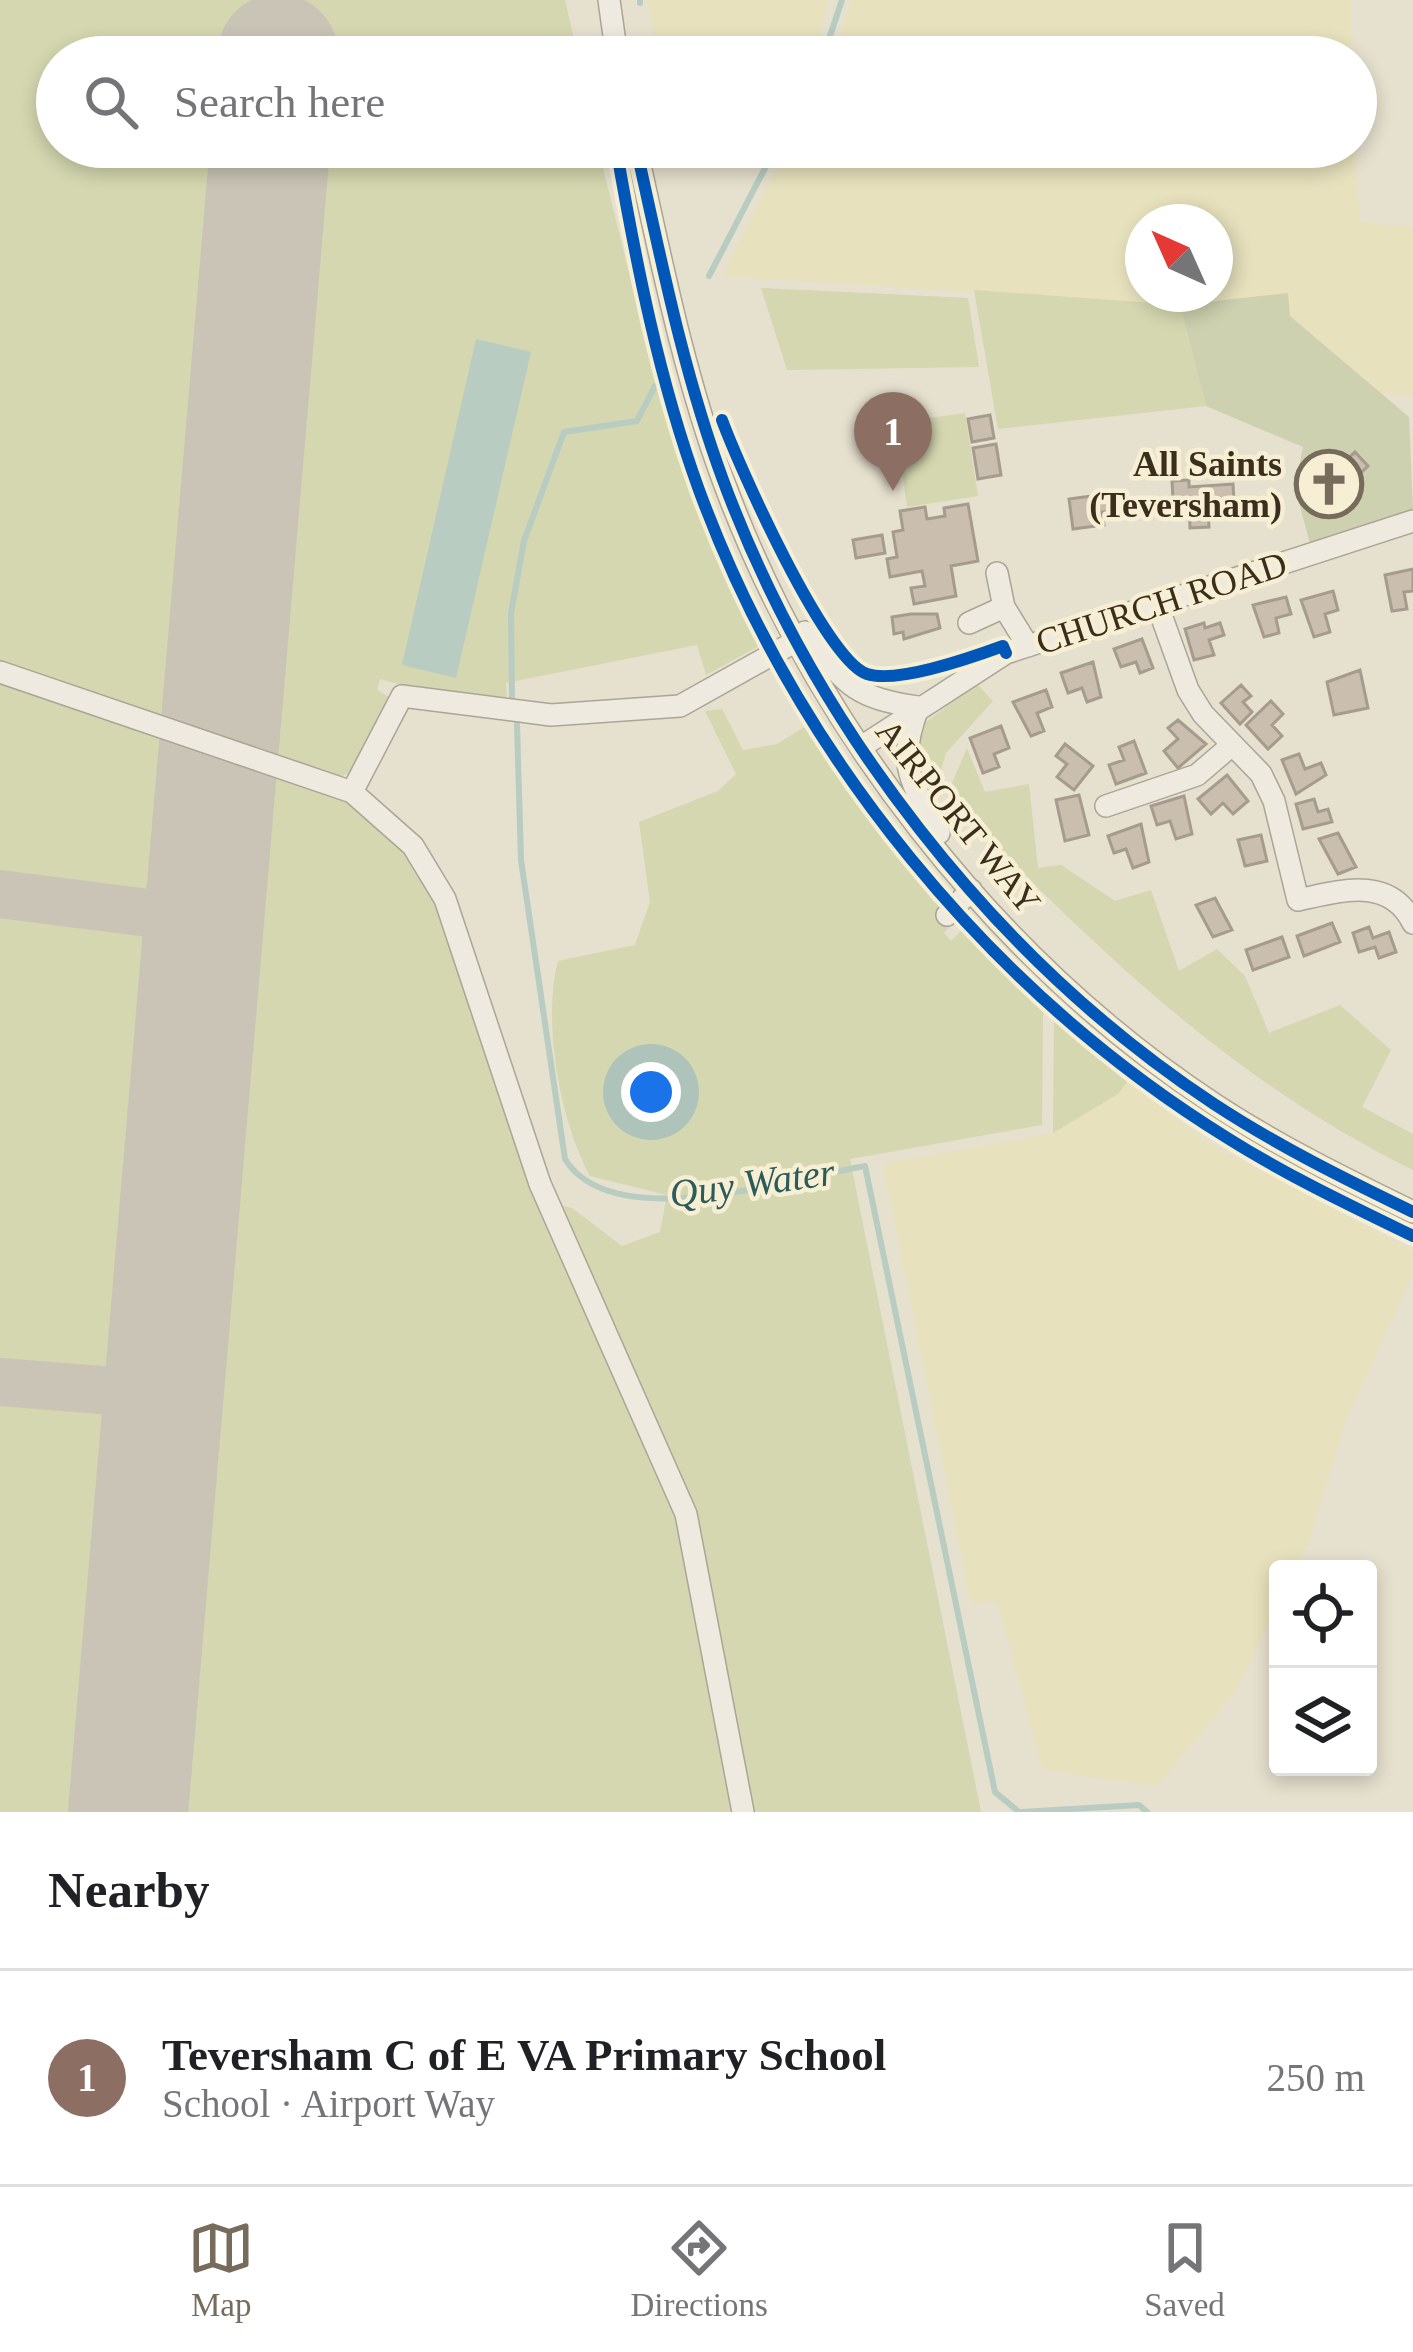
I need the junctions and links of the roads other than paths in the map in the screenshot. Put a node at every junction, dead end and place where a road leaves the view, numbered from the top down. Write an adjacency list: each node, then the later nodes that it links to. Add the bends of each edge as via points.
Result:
1 (609, 0): 2 (street)
2 (614, 36)
3 (641, 168): 6 (street, AIRPORT WAY, via 685,365)
4 (1413, 521): 7 (street, CHURCH ROAD)
5 (997, 573): 8 (street)
6 (766, 584): 10 (street, AIRPORT WAY); 13 (street, via 845,682 871,700)
7 (1156, 601): 11 (street, CHURCH ROAD); 14 (street, via 1188,690)
8 (1004, 608): 9 (street); 11 (street)
9 (969, 623)
10 (798, 640): 15 (street, AIRPORT WAY); 16 (street, via 680,706 551,715 402,696)
11 (1028, 646): 13 (street, CHURCH ROAD)
12 (0, 672): 16 (street)
13 (918, 707): 15 (street, CHURCH ROAD); 18 (street, via 902,748 910,779)
14 (1232, 745): 17 (street, via 1197,775); 19 (street, via 1274,801)
15 (861, 747): 18 (street, AIRPORT WAY)
16 (352, 792): 24 (street, via 412,846 445,899 540,1184 686,1514)
17 (1106, 806)
18 (971, 890): 21 (street); 23 (street, AIRPORT WAY, via 1085,1003 1212,1103)
19 (1298, 900): 20 (street); 22 (street, via 1354,888 1384,893)
20 (1275, 905)
21 (947, 915)
22 (1413, 922)
23 (1413, 1213)
24 (743, 1812)

